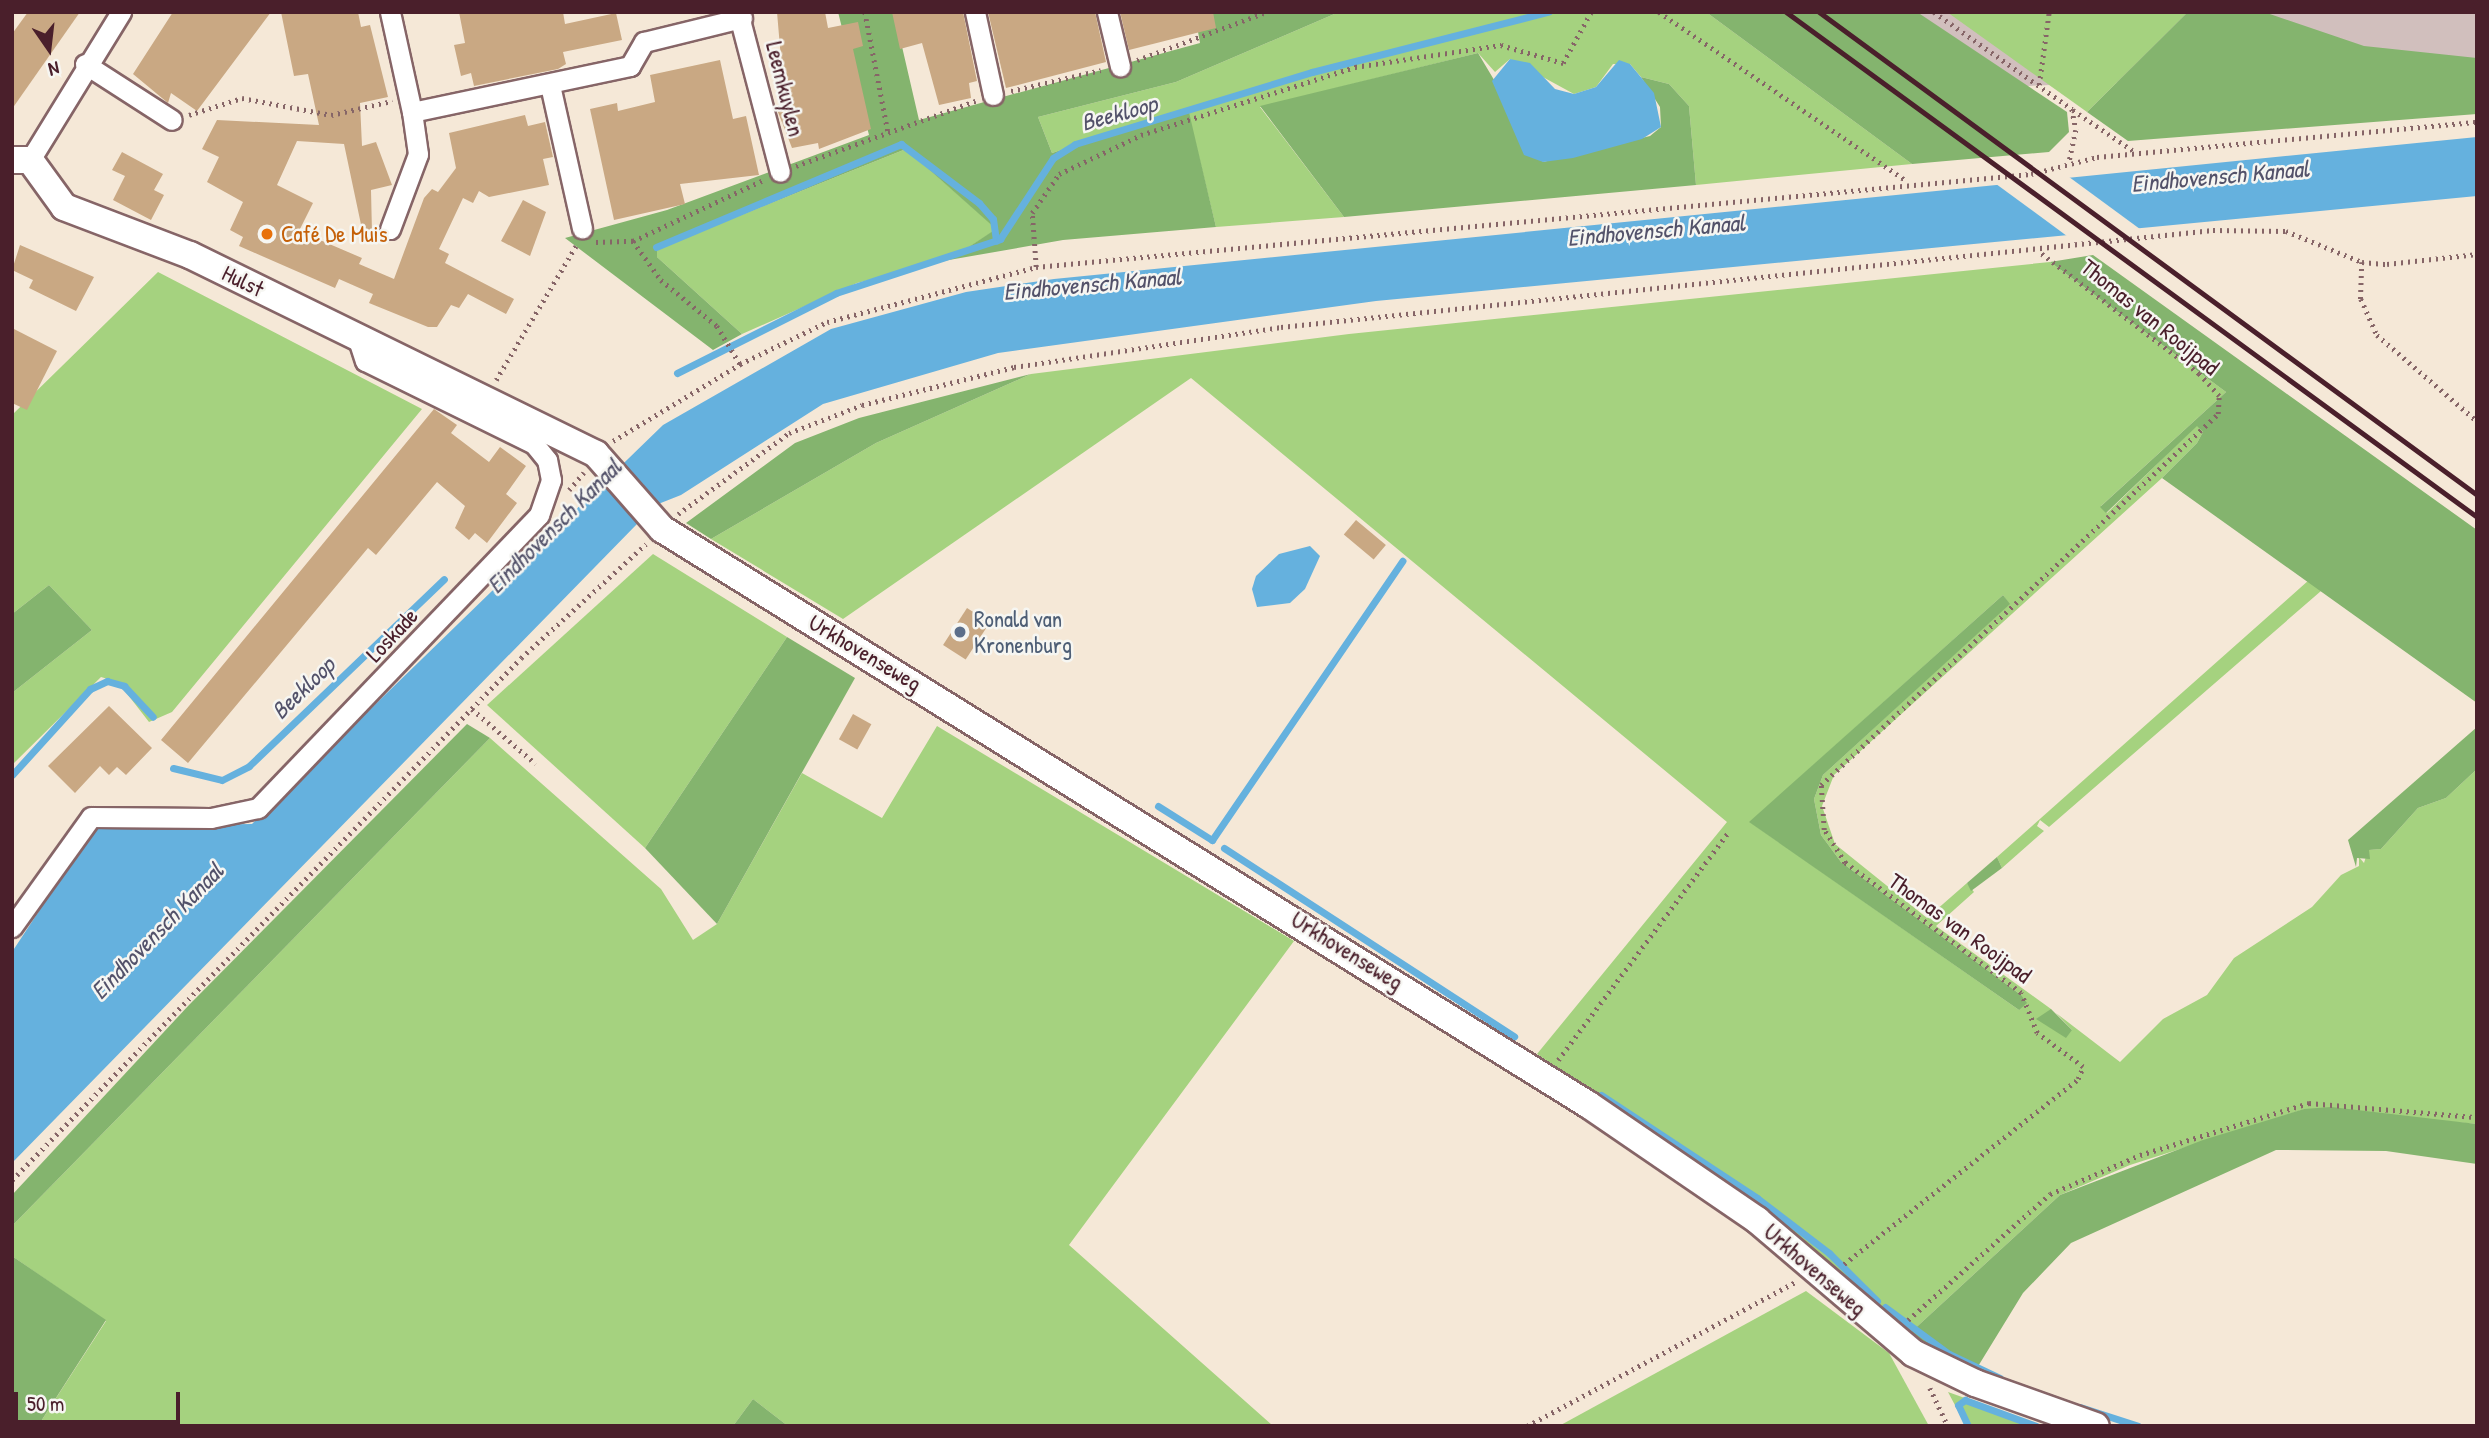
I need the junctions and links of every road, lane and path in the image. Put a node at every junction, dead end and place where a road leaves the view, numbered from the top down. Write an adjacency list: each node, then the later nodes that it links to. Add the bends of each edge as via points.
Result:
1 (121, 12): 12 (street)
2 (390, 12): 17 (street)
3 (865, 12): 21 (path)
4 (975, 12): 16 (street)
5 (1107, 12): 13 (street)
6 (1267, 12): 13 (path)
7 (1591, 12): 33 (path, via 1563,63 1501,45 1355,67 1140,135 1059,174 1032,213)
8 (1659, 12): 26 (path)
9 (1934, 12): 15 (path)
10 (2049, 12): 15 (path)
11 (740, 15): 14 (street, Leemkuylen, via 644,42 630,66); 25 (street, Leemkuylen)
12 (85, 64): 19 (street); 23 (street)
13 (1120, 66): 16 (path)
14 (550, 85): 17 (street, Leemkuylen); 28 (street)
15 (2039, 86): 18 (path)
16 (993, 95): 21 (path)
17 (410, 105): 19 (path, via 331,115 243,98); 27 (street, via 418,154)
18 (2072, 109): 22 (path); 24 (path, via 2076,130)
19 (172, 120)
20 (2477, 122): 22 (path)
21 (888, 131): 25 (path)
22 (2136, 153): 24 (path)
23 (21, 160): 34 (street, Hulst, via 64,207 190,255)
24 (2069, 164): 26 (path, via 2031,174)
25 (780, 172): 29 (path)
26 (1907, 182): 33 (path)
27 (390, 229)
28 (580, 236): 29 (path); 36 (path)
29 (633, 241): 35 (path, via 660,280 721,331)
30 (2039, 252): 32 (path, via 2252,229 2300,234); 39 (path, via 1281,327 1014,367 862,405 789,433); 48 (path, Thomas van Rooijpad, via 2199,374 2219,396 2218,414 1821,785 1824,830 1845,863 2021,993 2037,1033 2082,1067 2078,1079 1843,1263)
31 (2477, 254): 32 (path)
32 (2362, 262): 37 (path, via 2361,299 2377,335)
33 (1036, 267): 35 (path, via 882,302)
34 (357, 337): 36 (street, Hulst); 43 (street, Loskade, via 365,361 534,444 547,460 551,480 539,515 258,808 211,818 91,817)
35 (740, 364): 38 (path)
36 (485, 399): 38 (street, Hulst)
37 (2477, 421)
38 (601, 457): 39 (street, Urkhovenseweg)
39 (659, 525): 40 (path); 44 (street, Urkhovenseweg)
40 (472, 709): 41 (path); 46 (path)
41 (536, 764)
42 (1728, 833): 44 (path, via 1581,1035)
43 (12, 927)
44 (1542, 1075): 47 (street, Urkhovenseweg, via 1706,1184)
45 (2477, 1117): 49 (path, via 2309,1103 2233,1124 2050,1194 1909,1320)
46 (12, 1180)
47 (1813, 1269): 50 (path); 51 (street, Urkhovenseweg, via 1913,1353 1975,1383)
48 (1854, 1272)
49 (1901, 1313)
50 (1527, 1426)
51 (2096, 1426)

